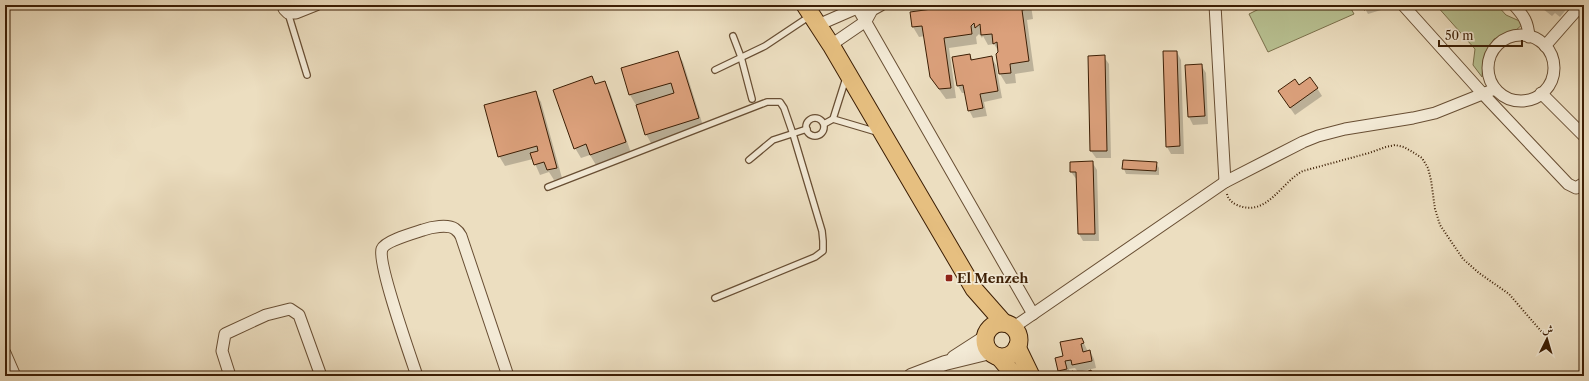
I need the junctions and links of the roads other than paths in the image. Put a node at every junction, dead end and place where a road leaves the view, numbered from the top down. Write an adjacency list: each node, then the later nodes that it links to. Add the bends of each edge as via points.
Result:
1 (316, 5): 8 (street, via 296,13)
2 (1216, 5): 30 (street)
3 (1403, 5): 21 (street)
4 (1514, 5): 12 (street, via 1529,25)
5 (1581, 5): 14 (street)
6 (857, 7): 7 (street); 9 (street); 10 (street)
7 (876, 7): 10 (street)
8 (286, 9): 18 (lane)
9 (811, 15): 13 (main road); 15 (lane, via 765,46)
10 (866, 21): 13 (street); 35 (street)
11 (732, 36): 15 (lane)
12 (1529, 37): 14 (street); 19 (street, via 1510,36 1492,51 1488,75)
13 (830, 45): 17 (main road)
14 (1545, 46): 20 (street, via 1554,65 1552,77)
15 (741, 58): 16 (lane); 22 (lane)
16 (715, 70)
17 (847, 73): 23 (lane); 26 (main road)
18 (307, 75)
19 (1495, 89): 20 (street, via 1504,96 1523,101 1534,98); 21 (street)
20 (1541, 92): 28 (street)
21 (1482, 94): 30 (street, via 1435,113 1318,136); 31 (street, via 1568,184 1576,188)
22 (752, 99)
23 (833, 119): 24 (lane); 26 (lane)
24 (824, 124): 25 (lane, via 819,118 811,119); 25 (lane, via 823,132 816,136)
25 (807, 129): 27 (lane)
26 (882, 133): 33 (main road)
27 (793, 134): 29 (lane, via 774,140); 32 (lane, via 780,102 767,102); 34 (lane, via 822,231 823,251 815,257)
28 (1584, 136)
29 (749, 160)
30 (1225, 182): 35 (street)
31 (1584, 183)
32 (548, 186)
33 (974, 289): 36 (main road); 37 (main road)
34 (715, 298)
35 (1033, 314): 36 (street)
36 (1009, 325): 37 (main road, via 994,325); 38 (main road, via 1019,337)
37 (990, 345): 38 (main road, via 1010,355); 45 (street); 46 (main road)
38 (1017, 347): 47 (main road)
39 (5, 353): 40 (street)
40 (15, 376)
41 (230, 376): 42 (street, via 222,352 225,334 266,315 290,309 299,315)
42 (321, 376)
43 (417, 376): 44 (street, via 386,282 382,249 387,243 424,230 447,226 455,229 461,236)
44 (508, 376)
45 (911, 376)
46 (1015, 376)
47 (1031, 376)

